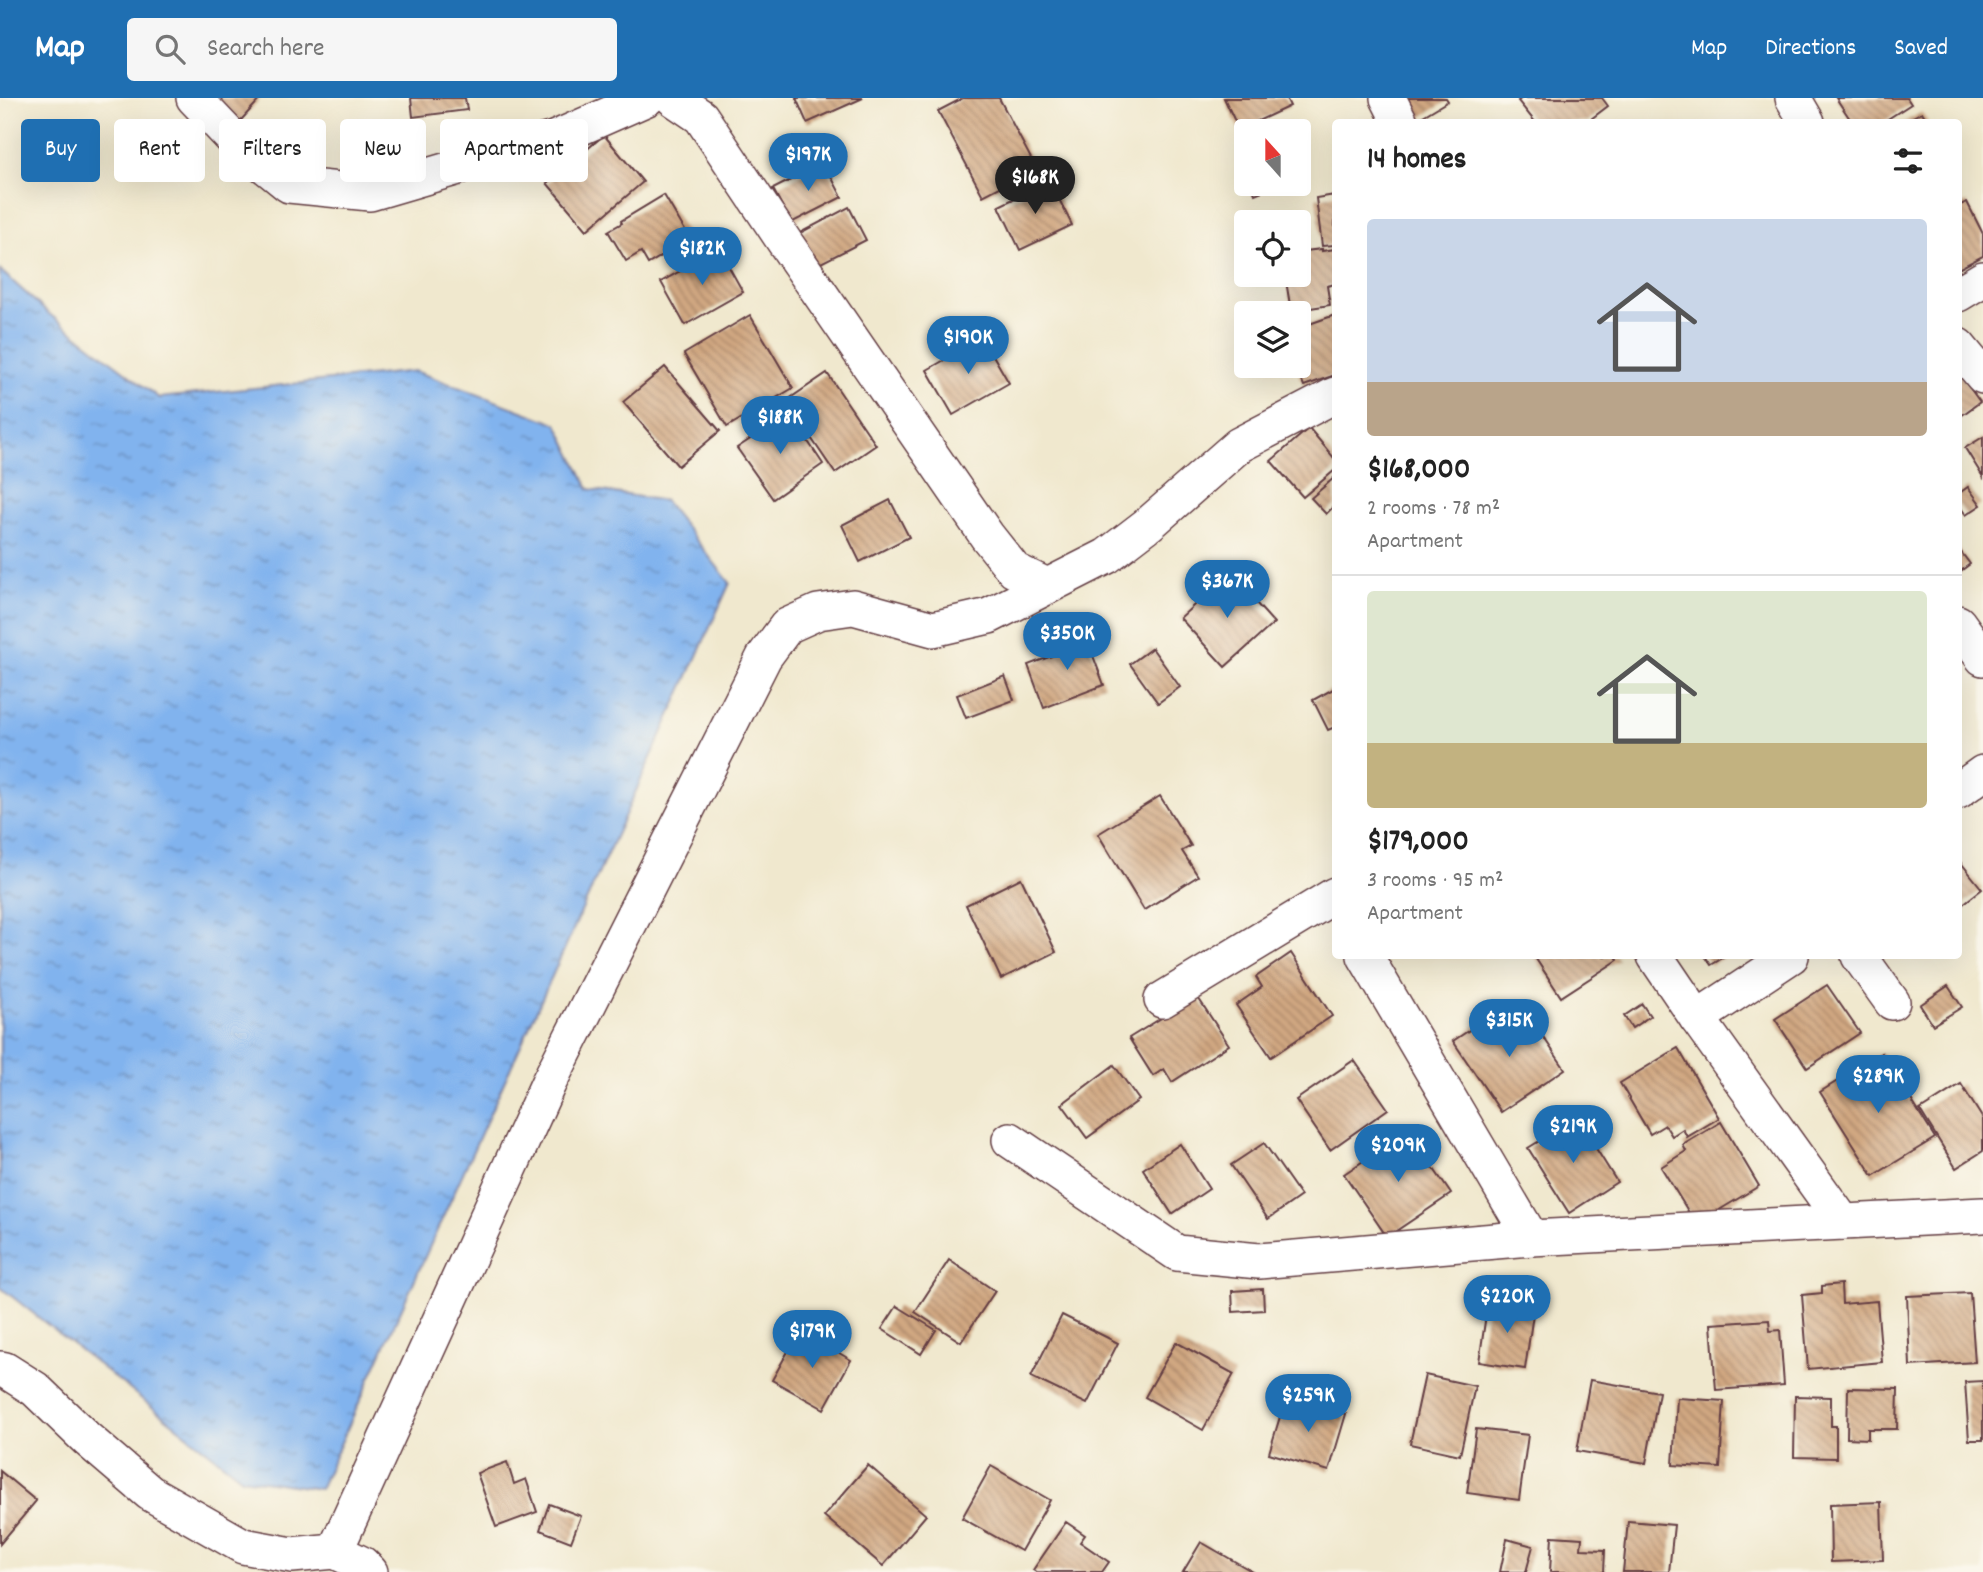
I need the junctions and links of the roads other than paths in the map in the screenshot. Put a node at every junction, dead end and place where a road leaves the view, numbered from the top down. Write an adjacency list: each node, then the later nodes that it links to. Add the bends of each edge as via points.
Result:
1 (194, 98): 2 (street, via 236,142 289,185 370,194 554,139)
2 (648, 98)
3 (673, 98): 6 (street)
4 (1388, 98): 7 (street)
5 (1793, 98): 8 (street)
6 (711, 108): 14 (street, via 771,223 987,536 1014,570)
7 (1398, 119)
8 (1805, 119)
9 (1983, 279): 10 (street)
10 (1962, 292)
11 (1962, 351): 12 (street)
12 (1983, 376)
13 (1332, 396): 14 (street, via 1239,445 1118,548)
14 (1047, 586): 32 (street, via 989,616 933,629 853,607 818,612 787,626 764,657 548,1084)
15 (1962, 629): 16 (street)
16 (1983, 658)
17 (1983, 772): 18 (street)
18 (1962, 788)
19 (1332, 900): 24 (street)
20 (1367, 959): 30 (street)
21 (1657, 959): 26 (street)
22 (1786, 959): 26 (street)
23 (1861, 959): 25 (street)
24 (1162, 1000)
25 (1892, 1002)
26 (1697, 1018): 29 (street)
27 (1010, 1140): 30 (street, via 1177,1253 1259,1261)
28 (1983, 1215): 29 (street)
29 (1843, 1222): 30 (street)
30 (1531, 1238)
31 (0, 1369): 32 (street, via 35,1389 150,1493 243,1546 292,1555)
32 (335, 1551): 33 (street)
33 (370, 1572)

